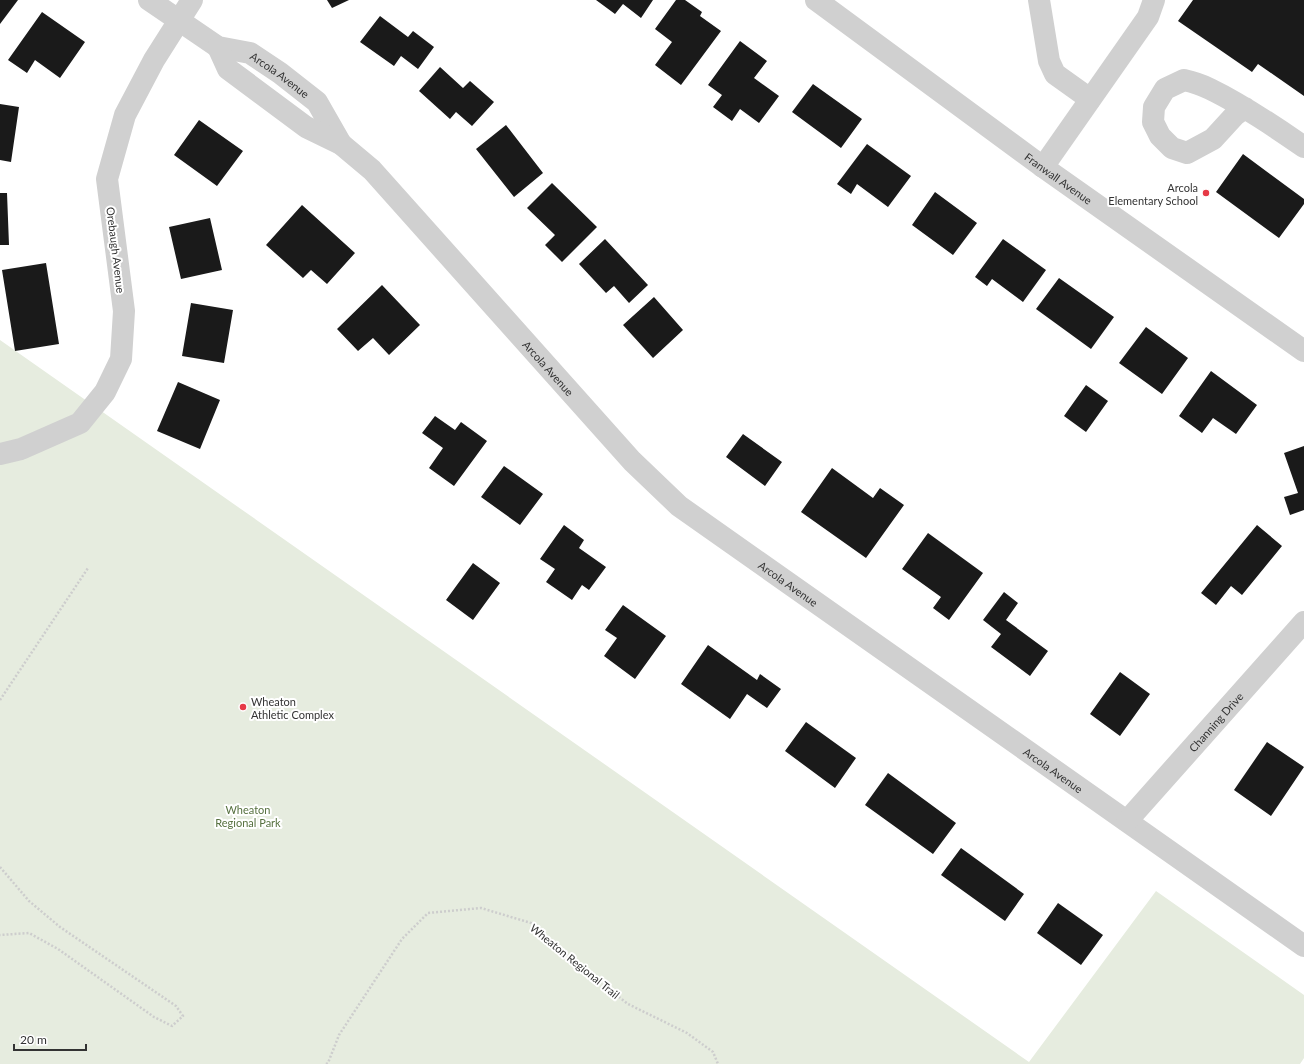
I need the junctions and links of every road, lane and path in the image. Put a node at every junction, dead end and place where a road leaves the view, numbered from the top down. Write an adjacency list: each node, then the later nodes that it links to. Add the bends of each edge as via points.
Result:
1 (149, 0): 6 (street, Arcola Avenue)
2 (192, 0): 6 (street, Orebaugh Avenue)
3 (816, 0): 10 (street, Franwall Avenue)
4 (1039, 0): 7 (street, via 1049,61 1054,74)
5 (1154, 0): 7 (street, via 1148,17)
6 (179, 20): 12 (street, Orebaugh Avenue, via 125,115 107,179 124,311 121,359 105,392 80,423 21,450); 16 (street, Arcola Avenue, via 218,47 228,70 306,128 340,144 372,170 627,455 679,506)
7 (1090, 100): 10 (street)
8 (1245, 108): 9 (street, via 1267,120)
9 (1304, 147)
10 (1043, 167): 11 (street, Franwall Avenue)
11 (1304, 350)
12 (0, 454)
13 (88, 568): 15 (path)
14 (1304, 622): 16 (street, Channing Drive)
15 (0, 700)
16 (1127, 821): 19 (street, Arcola Avenue)
17 (0, 867): 18 (path, via 29,901 60,927 176,1006 183,1016 172,1026 58,949 29,933)
18 (0, 935)
19 (1304, 946)
20 (326, 1064): 21 (path, Wheaton Regional Trail, via 339,1034 402,939 428,913 481,908 531,923 628,1004 687,1033 713,1052)
21 (718, 1064)

